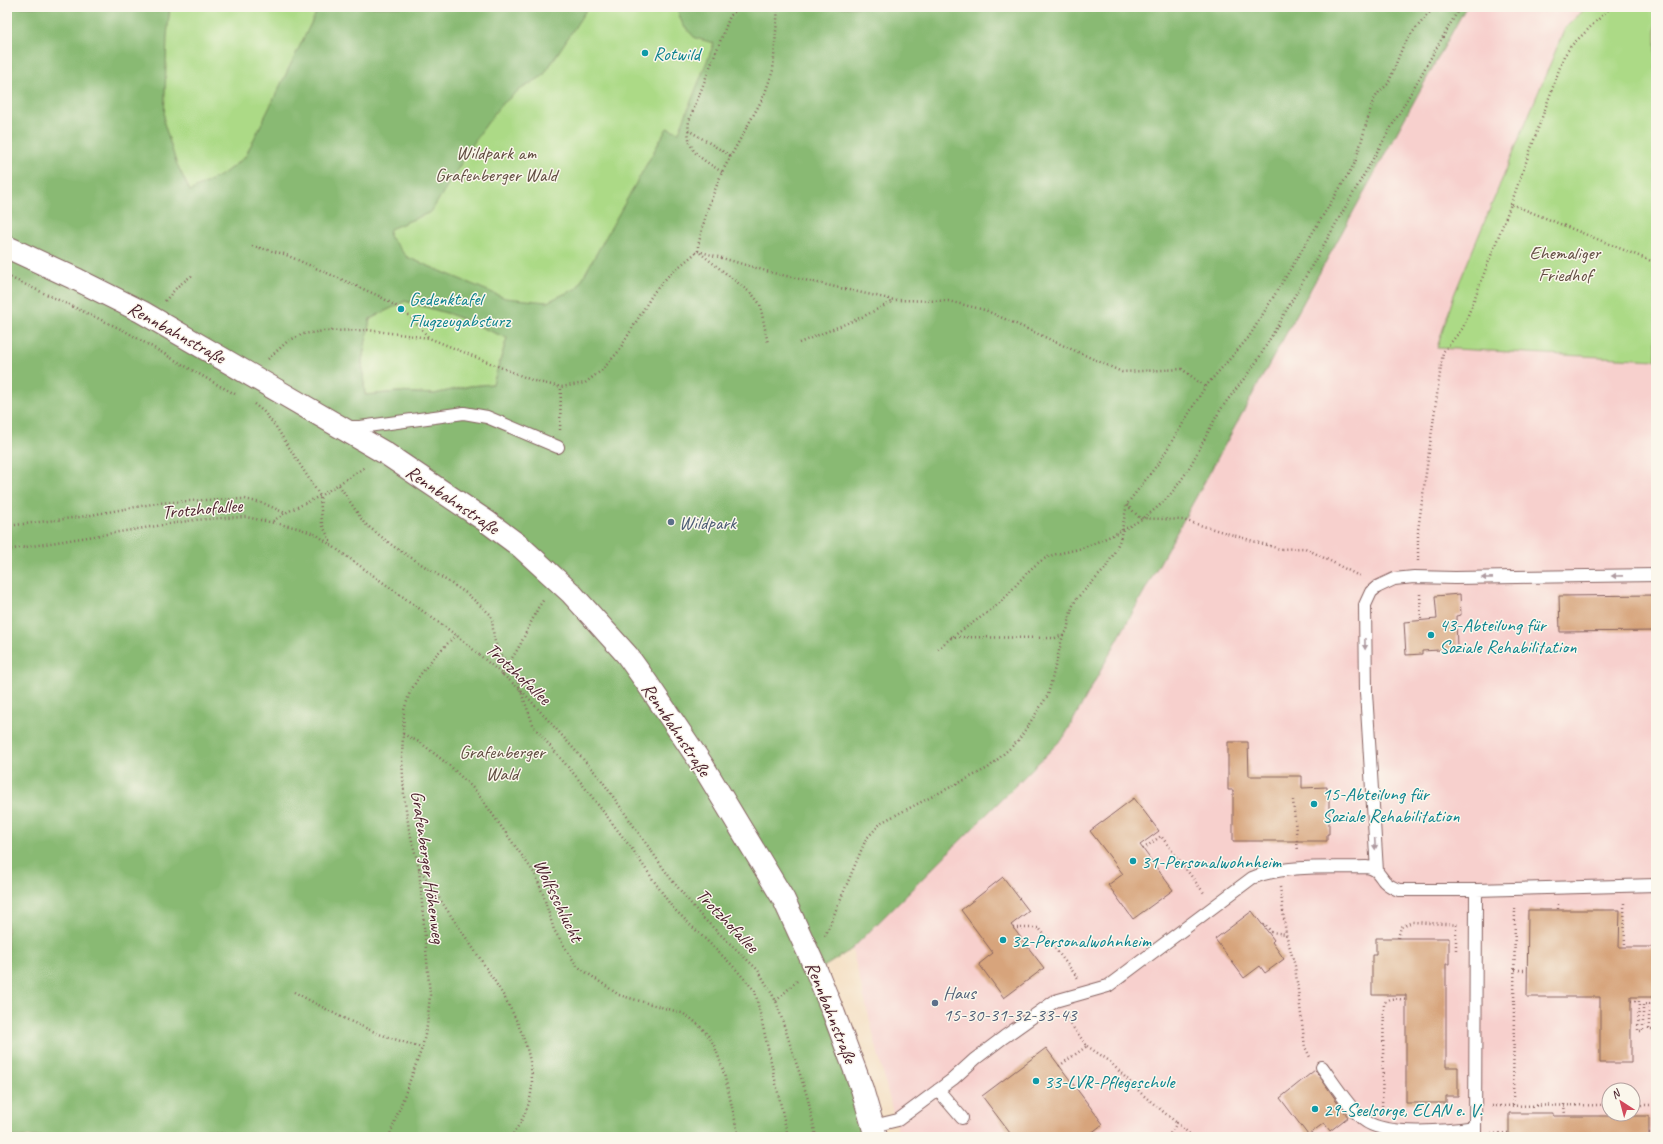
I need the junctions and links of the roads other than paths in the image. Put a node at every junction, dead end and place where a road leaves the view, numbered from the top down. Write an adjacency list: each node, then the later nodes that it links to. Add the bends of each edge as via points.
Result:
1 (7, 247): 2 (street, Rennbahnstraße, via 142,312)
2 (342, 427): 3 (lane, via 360,427 464,413 487,417); 11 (street, Rennbahnstraße, via 385,453 521,547 594,618 627,655 682,733 784,900 814,965 860,1082)
3 (558, 447)
4 (1656, 575): 5 (lane, one-way to 5, via 1419,577 1394,579 1371,592 1364,605 1366,692)
5 (1377, 871): 7 (lane, via 1384,881 1398,890); 9 (lane, via 1371,867 1278,870 1252,878 1116,981 1108,986 1054,1001)
6 (1656, 885): 7 (lane)
7 (1476, 890): 12 (lane)
8 (1322, 1067): 12 (lane, via 1364,1121 1382,1128)
9 (938, 1090): 10 (lane); 11 (lane, via 898,1120)
10 (962, 1118)
11 (874, 1131)
12 (1475, 1132)

